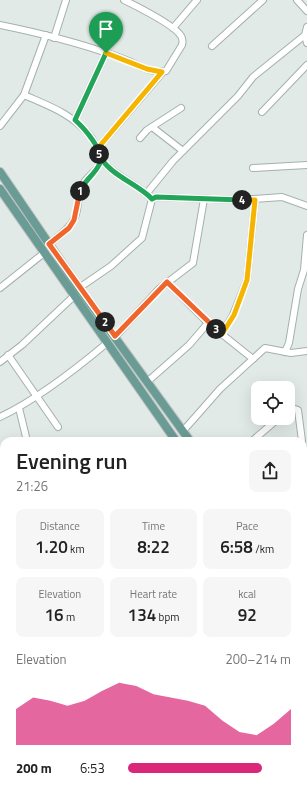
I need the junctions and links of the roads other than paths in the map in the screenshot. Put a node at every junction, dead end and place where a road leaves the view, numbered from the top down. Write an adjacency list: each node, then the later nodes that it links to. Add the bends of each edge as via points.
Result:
1 (66, 0): 12 (street)
2 (124, 0): 9 (street)
3 (197, 0): 9 (street)
4 (263, 0): 14 (street)
5 (297, 0): 6 (street)
6 (307, 11)
7 (0, 25): 10 (street)
8 (307, 27): 11 (street)
9 (174, 28): 17 (street, via 183,40 166,72)
10 (46, 35): 12 (street); 18 (street)
11 (305, 35): 13 (street); 26 (street, via 253,77 238,96)
12 (54, 38): 15 (street)
13 (307, 43)
14 (212, 46)
15 (106, 53): 17 (street); 21 (street)
16 (307, 66): 20 (street)
17 (162, 72): 25 (street)
18 (24, 95): 21 (street); 22 (street)
19 (181, 108): 23 (street)
20 (262, 112)
21 (75, 120): 25 (street)
22 (0, 126)
23 (152, 127): 24 (street); 26 (street)
24 (140, 138)
25 (98, 148): 27 (street)
26 (183, 151): 32 (street)
27 (101, 158): 32 (street); 38 (street, via 100,165 83,185 75,217 69,228)
28 (307, 165): 29 (street)
29 (253, 168)
30 (0, 172): 38 (main road)
31 (0, 189): 39 (main road)
32 (146, 193): 33 (street)
33 (152, 199): 34 (street); 43 (street, via 142,238 111,266)
34 (204, 199): 35 (street); 41 (street, via 195,259 190,267)
35 (255, 200): 36 (street, via 282,197); 48 (street, via 247,280 234,315)
36 (307, 206)
37 (307, 235): 40 (street)
38 (49, 244): 43 (main road)
39 (44, 253): 42 (street); 44 (main road)
40 (305, 271): 52 (street, via 298,289 289,343)
41 (167, 282): 47 (street); 49 (street)
42 (0, 288)
43 (79, 288): 45 (main road)
44 (74, 296): 46 (main road); 53 (street)
45 (99, 315): 46 (main road); 49 (main road)
46 (91, 320): 50 (main road)
47 (208, 323): 48 (street); 56 (street, via 189,345)
48 (222, 334): 54 (street)
49 (115, 336): 56 (main road)
50 (107, 343): 57 (street, via 47,390); 65 (main road)
51 (307, 351): 52 (street)
52 (285, 352): 54 (street, via 265,348)
53 (8, 355): 55 (street); 57 (street)
54 (253, 359): 63 (street, via 220,389)
55 (0, 362)
56 (147, 382): 63 (main road)
57 (35, 396): 58 (street); 62 (street)
58 (19, 408): 60 (street); 64 (street)
59 (295, 409): 68 (street, via 298,410)
60 (0, 417)
61 (271, 425): 67 (street)
62 (58, 427)
63 (183, 431): 66 (main road)
64 (26, 437)
65 (173, 437)
66 (187, 437)
67 (257, 437)
68 (301, 437)

